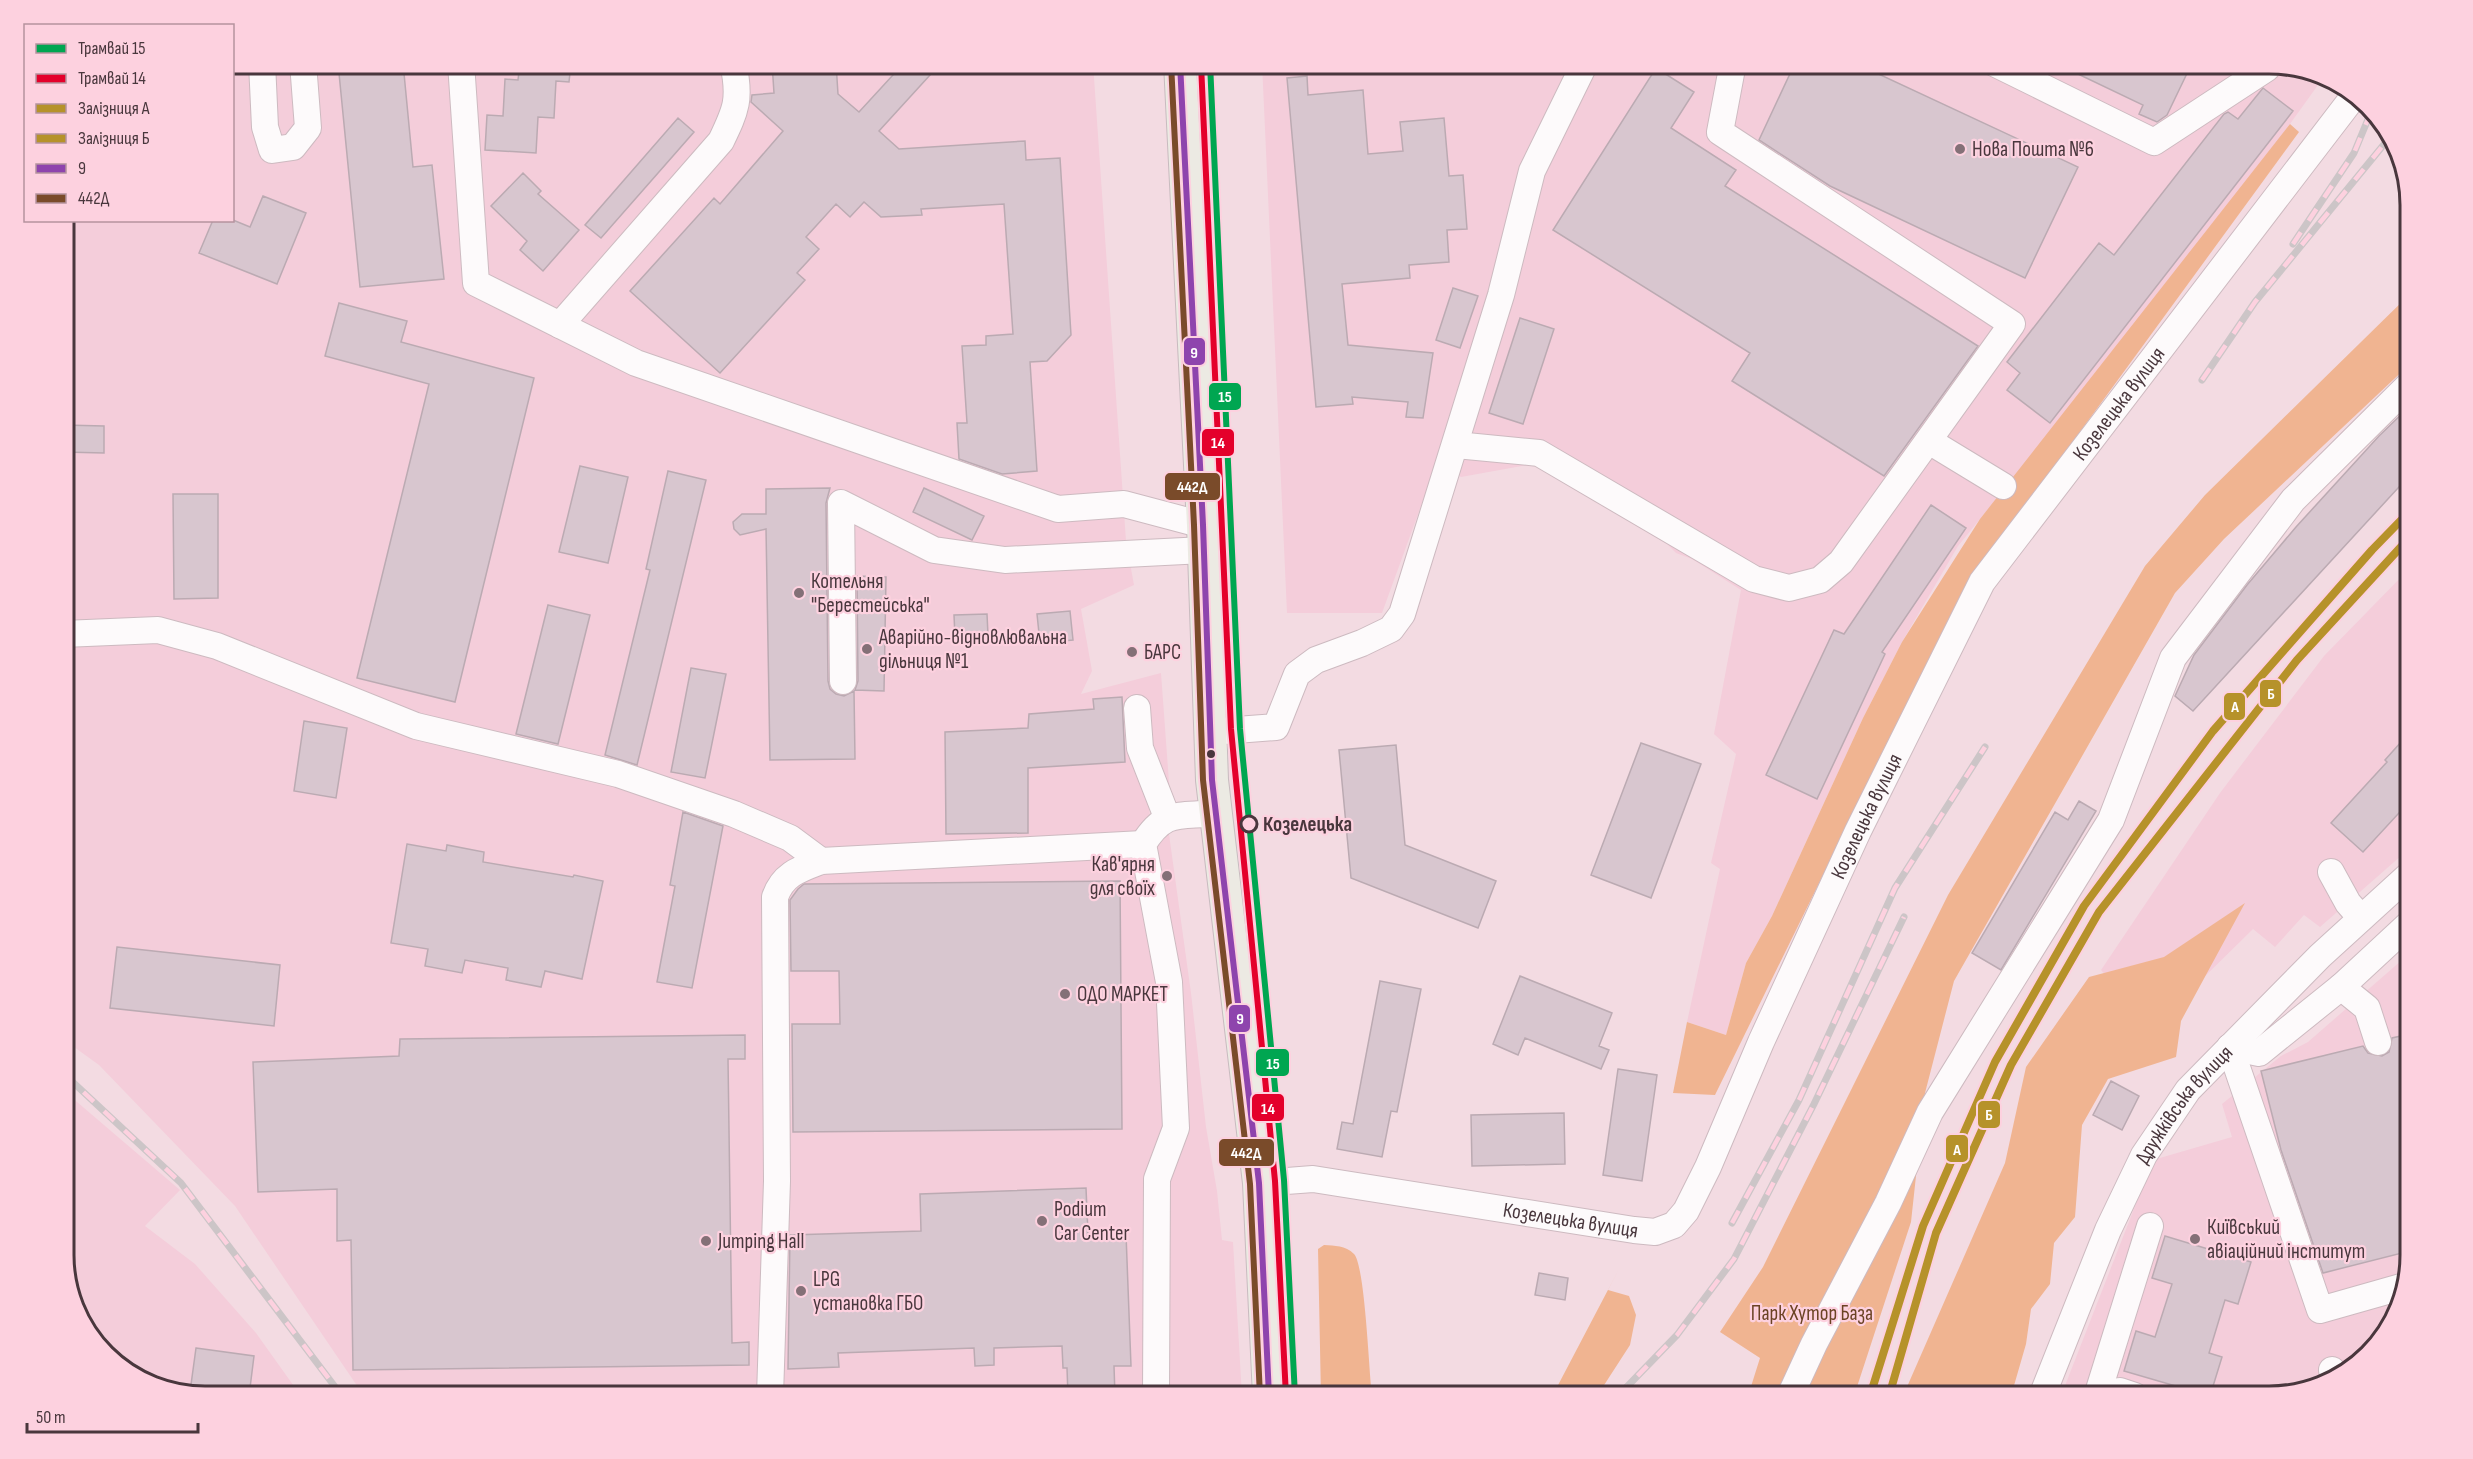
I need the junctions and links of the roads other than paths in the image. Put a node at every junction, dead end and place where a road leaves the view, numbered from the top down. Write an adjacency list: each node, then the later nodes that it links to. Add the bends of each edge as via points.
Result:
1 (263, 74): 2 (street, via 265,127 272,150 293,147 308,128)
2 (304, 74)
3 (462, 74): 11 (street, via 476,283)
4 (735, 74): 11 (street, via 737,109 721,141)
5 (1181, 74): 16 (main road)
6 (1580, 74): 14 (street, via 1532,171 1501,295)
7 (1730, 74): 13 (street, via 1720,132 2012,324)
8 (2016, 74): 9 (street, via 2154,142)
9 (2258, 74)
10 (2349, 102): 32 (street, Козелецька вулиця, via 1982,582 1858,831 1708,1167 1686,1211 1674,1225 1655,1232 1634,1230 1312,1179)
11 (560, 325): 16 (street, via 636,363 1058,509 1124,504)
12 (2399, 395): 38 (street, via 2293,500 2173,658 2111,820 1930,1112)
13 (1929, 441): 14 (street, via 1841,561 1820,580 1789,588 1754,579 1539,453); 15 (street)
14 (1456, 445): 20 (street, via 1402,614 1391,629 1316,660 1297,674 1276,727)
15 (2003, 486)
16 (1204, 537): 18 (street, via 1005,560 934,550 841,503); 20 (main road)
17 (74, 634): 24 (street, via 158,630 183,635 416,726 618,774 734,814 790,838)
18 (843, 681)
19 (1137, 708): 22 (street, via 1140,748)
20 (1210, 732): 21 (main road)
21 (1215, 813): 22 (street); 32 (main road)
22 (1167, 817): 23 (street, via 1152,829)
23 (1143, 844): 24 (street); 36 (street, via 1169,982 1176,1128 1157,1179)
24 (821, 861): 35 (street, via 792,872 779,885 776,897 777,1181)
25 (2331, 872): 27 (street)
26 (2400, 883): 27 (street, Дружківська вулиця)
27 (2361, 918): 31 (street, Дружківська вулиця)
28 (2400, 933): 29 (street)
29 (2341, 987): 30 (street, via 2367,1008); 31 (street, via 2259,1053)
30 (2378, 1042)
31 (2230, 1047): 34 (street, via 2320,1310); 39 (street, Дружківська вулиця, via 2188,1090 2144,1155 2108,1230)
32 (1259, 1183): 37 (main road)
33 (2150, 1226): 40 (street)
34 (2395, 1289)
35 (770, 1386)
36 (1156, 1386)
37 (1269, 1386)
38 (1795, 1386)
39 (2046, 1386)
40 (2101, 1386)

